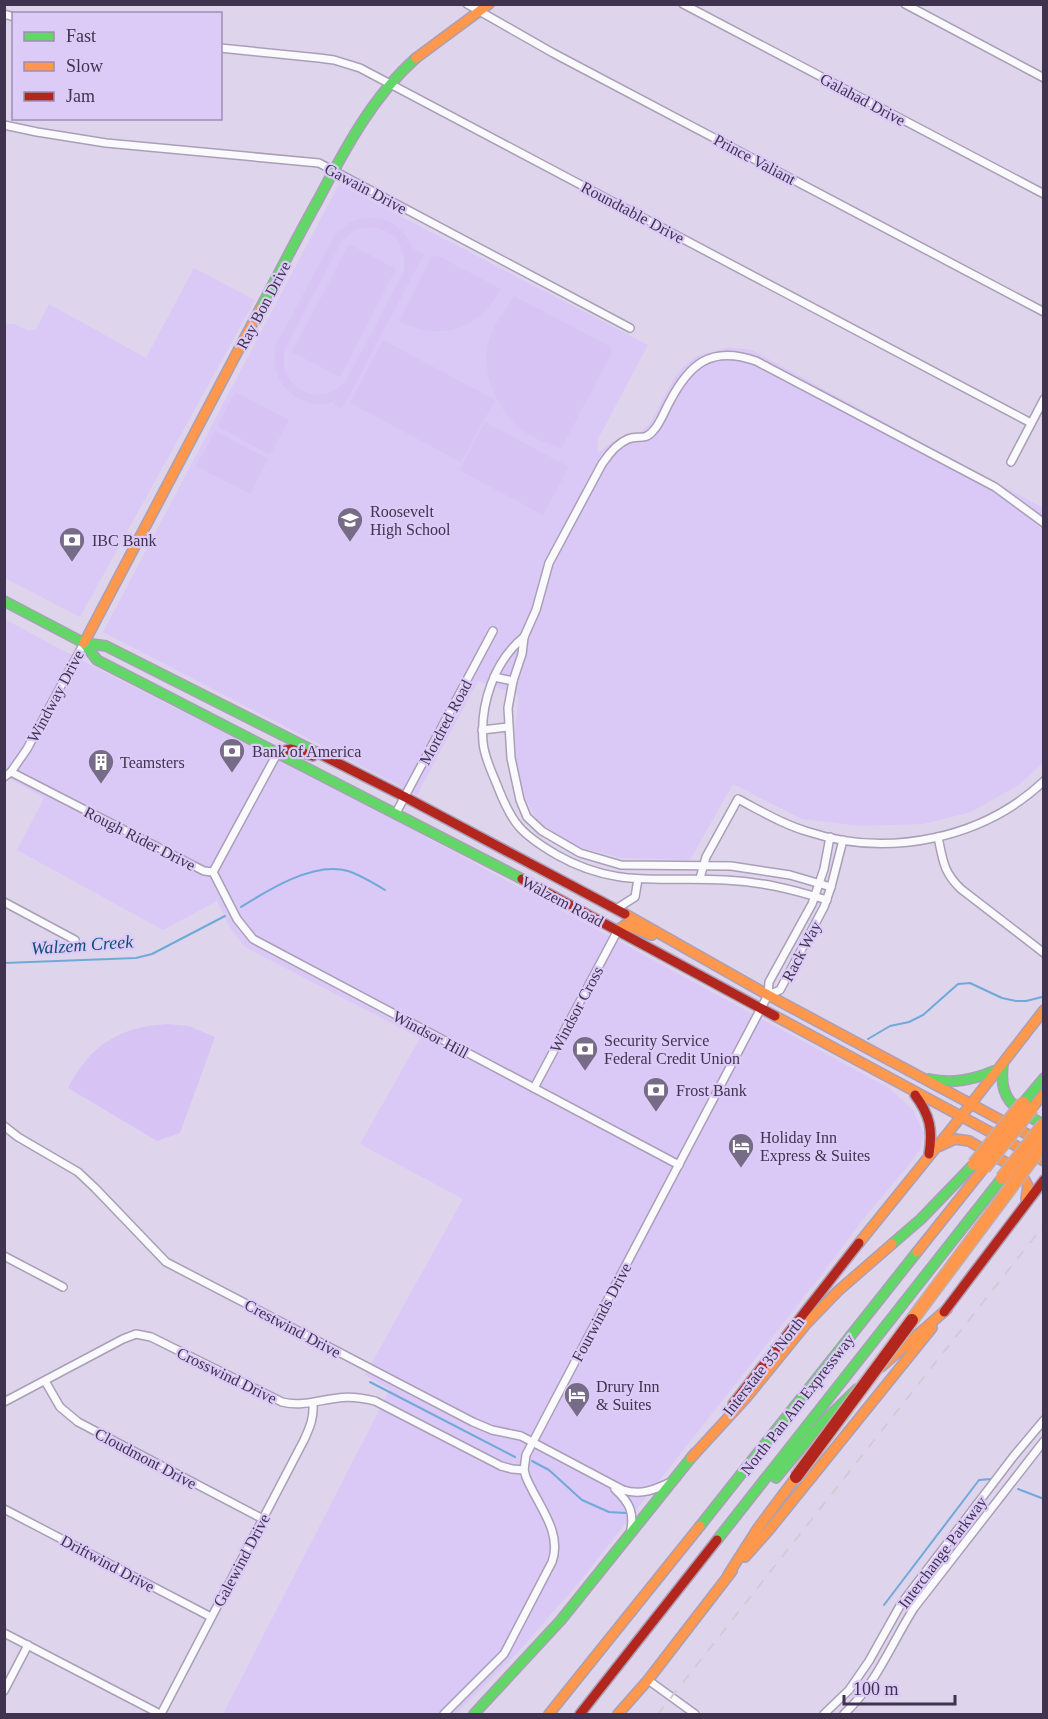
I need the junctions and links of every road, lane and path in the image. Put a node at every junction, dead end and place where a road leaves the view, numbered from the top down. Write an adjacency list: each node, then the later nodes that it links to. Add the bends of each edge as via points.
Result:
1 (467, 4): 4 (street, Prince Valiant)
2 (683, 4): 10 (street, Galahad Drive)
3 (905, 4): 6 (street)
4 (485, 8): 7 (main road, Ray Bon Drive, via 415,58); 11 (street, Prince Valiant, via 564,59)
5 (222, 48): 7 (street, Roundtable Drive, via 334,60)
6 (1044, 78)
7 (391, 84): 9 (main road, Ray Bon Drive, via 364,116); 14 (street, Roundtable Drive)
8 (4, 125): 9 (street, Gawain Drive, via 106,143 319,163)
9 (333, 171): 12 (street, Gawain Drive); 22 (main road, Ray Bon Drive)
10 (1044, 194)
11 (1044, 312)
12 (630, 328)
13 (1044, 399): 14 (street)
14 (1031, 423): 15 (street)
15 (1011, 462)
16 (1032, 514): 17 (street); 18 (street); 21 (street, via 995,487 756,361 728,354 712,357 685,375 654,431 645,438 626,440 609,453 549,563)
17 (1044, 515)
18 (1044, 523)
19 (4, 601): 22 (main road, Walzem Road)
20 (493, 631): 31 (street, Mordred Road)
21 (525, 636): 23 (street, via 512,646); 24 (street)
22 (84, 643): 27 (main road, Walzem Road, via 97,660); 28 (main road, Walzem Road, via 106,646); 29 (street, Windway Drive, via 27,749)
23 (494, 677): 24 (street); 26 (street)
24 (513, 681): 25 (street)
25 (508, 728): 26 (street); 36 (street, via 520,800 527,817 542,831 580,853 621,865)
26 (482, 730): 39 (street, via 483,748 511,818 522,832 574,865)
27 (278, 752): 28 (main road, via 291,748); 32 (main road, Walzem Road); 37 (street, Rough Rider Drive)
28 (341, 765): 31 (main road, Walzem Road)
29 (8, 775): 37 (street, Rough Rider Drive)
30 (1044, 780): 34 (street, via 1007,809)
31 (405, 797): 32 (street, Mordred Road); 45 (main road, Walzem Road)
32 (396, 813): 46 (main road, Walzem Road)
33 (830, 837): 35 (street); 36 (street, via 799,829 738,799); 40 (street, Rack Way)
34 (938, 837): 35 (street, via 903,844); 49 (street, via 949,878)
35 (843, 840): 41 (street, Rack Way)
36 (702, 866): 38 (street); 40 (street, via 761,870)
37 (213, 872): 56 (street, Windsor Hill, via 237,919 253,939)
38 (700, 878): 39 (street); 42 (street, via 766,884)
39 (638, 879): 45 (street, via 635,897)
40 (820, 884): 41 (street); 42 (street, Rack Way)
41 (831, 887): 43 (street, Rack Way)
42 (815, 896): 43 (street); 50 (street, Rack Way, via 769,982)
43 (827, 900): 50 (street, Rack Way, via 780,990)
44 (4, 902): 47 (street)
45 (616, 909): 48 (main road, Walzem Road)
46 (618, 930): 48 (main road, via 628,925); 51 (main road, Walzem Road); 56 (street, Windsor Cross)
47 (75, 940)
48 (680, 945): 50 (main road, Walzem Road)
49 (1044, 953)
50 (768, 995): 51 (street, Fourwinds Drive); 54 (main road, Walzem Road)
51 (761, 1008): 57 (main road, Walzem Road); 67 (street, Fourwinds Drive)
52 (1044, 1010): 53 (main road, Interstate 35 North)
53 (1000, 1066): 54 (main road, via 959,1083); 59 (main road, Interstate 35 North); 62 (main road, via 1000,1086 1010,1106)
54 (917, 1076): 59 (main road, Walzem Road)
55 (1044, 1078): 60 (main road)
56 (534, 1088): 67 (street, Windsor Hill)
57 (911, 1091): 61 (main road, Walzem Road); 65 (main road, via 932,1122)
58 (1044, 1093): 60 (main road, North Pan Am Expressway)
59 (970, 1104): 61 (main road, Interstate 35 North); 64 (main road, Walzem Road)
60 (1028, 1105): 68 (main road, North Pan Am Expressway, bridge)
61 (960, 1118): 65 (main road, Interstate 35 North); 66 (main road, Walzem Road)
62 (1044, 1125): 88 (main road, North Pan Am Expressway, bridge)
63 (4, 1126): 80 (street, Crestwind Drive, via 78,1173 165,1262 473,1422)
64 (1044, 1143): 89 (main road, bridge, via 758,1528)
65 (928, 1155): 71 (main road, via 955,1139 976,1145 1024,1175 1028,1190); 81 (main road, Interstate 35 North)
66 (1044, 1161)
67 (679, 1165): 80 (street, Fourwinds Drive)
68 (979, 1166): 81 (main road, via 813,1316); 98 (main road, North Pan Am Expressway)
69 (1044, 1180): 70 (main road)
70 (1039, 1190): 71 (main road)
71 (1025, 1204): 74 (main road)
72 (4, 1256): 73 (street)
73 (63, 1287)
74 (947, 1309): 88 (main road, via 820,1425); 89 (main road)
75 (45, 1381): 76 (street, Crosswind Drive); 77 (street, Crosswind Drive, via 136,1334 151,1337 282,1402); 86 (street, Cloudmont Drive, via 60,1407 78,1422)
76 (4, 1402)
77 (313, 1403): 82 (street, Crosswind Drive, via 348,1397 375,1401 501,1466); 86 (street, Galewind Drive, via 312,1422)
78 (1044, 1420): 102 (street, Interchange Parkway, via 901,1604 849,1690)
79 (1044, 1441): 103 (street, Interchange Parkway, via 914,1608 873,1681)
80 (532, 1442): 82 (street, Fourwinds Drive); 84 (street, Crestwind Drive)
81 (692, 1458): 83 (main road, Interstate 35 North)
82 (524, 1470): 96 (street, via 554,1533 555,1553 504,1654)
83 (674, 1480): 84 (street, Crestwind Drive, via 637,1493); 87 (main road, Interstate 35 North)
84 (611, 1485): 87 (street, Crestwind Drive, via 631,1507)
85 (4, 1509): 90 (street, Driftwind Drive)
86 (263, 1519): 90 (street, Galewind Drive)
87 (629, 1538): 97 (main road, Interstate 35 North, via 522,1667)
88 (718, 1540): 99 (main road, North Pan Am Expressway)
89 (728, 1575): 93 (main road)
90 (212, 1617): 95 (street, Galewind Drive)
91 (4, 1633): 92 (street)
92 (28, 1645): 94 (street); 95 (street)
93 (648, 1680): 100 (main road); 101 (street)
94 (4, 1691)
95 (161, 1714)
96 (444, 1714)
97 (474, 1714)
98 (549, 1714)
99 (580, 1714)
100 (618, 1714)
101 (695, 1714)
102 (824, 1714)
103 (844, 1714)

